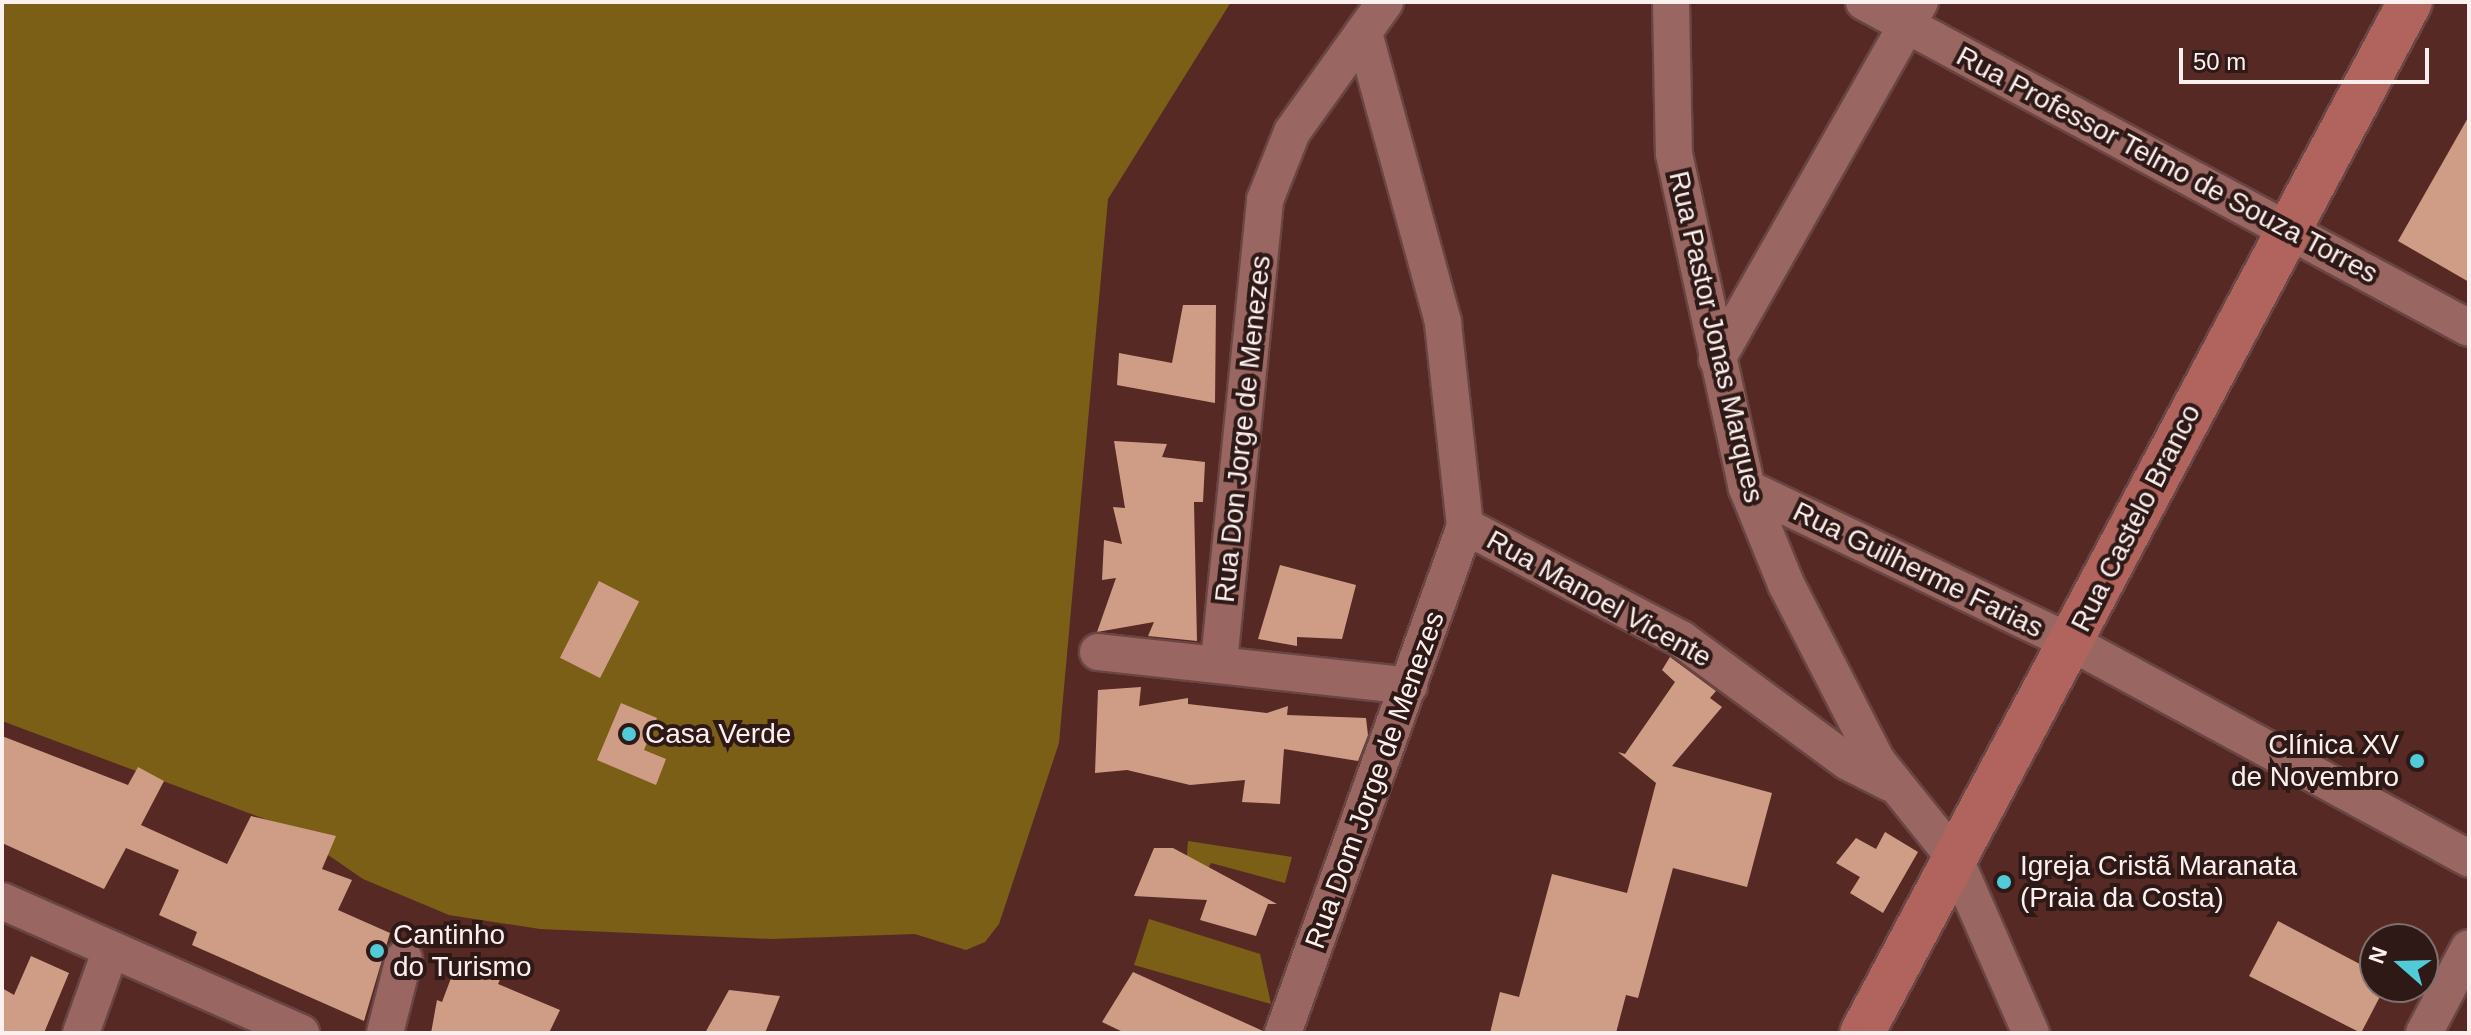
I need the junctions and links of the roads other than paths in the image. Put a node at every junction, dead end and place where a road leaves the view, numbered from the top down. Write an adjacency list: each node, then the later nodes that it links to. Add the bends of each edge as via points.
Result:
1 (1385, 2): 6 (street, Rua Don Jorge de Menezes)
2 (1671, 2): 9 (street, Rua Pastor Jonas Marques, via 1674,154)
3 (1864, 2): 5 (street, Rua Professor Telmo de Souza Torres)
4 (2410, 2): 7 (main road, Rua Castelo Branco)
5 (1914, 14): 7 (street, Rua Professor Telmo de Souza Torres); 9 (street)
6 (1364, 33): 11 (street, via 1443,322); 14 (street, Rua Don Jorge de Menezes, via 1292,132 1265,200)
7 (2285, 229): 8 (street, Rua Professor Telmo de Souza Torres); 12 (main road, Rua Castelo Branco)
8 (2469, 328)
9 (1717, 359): 10 (street, Rua Pastor Jonas Marques)
10 (1747, 488): 12 (street, Rua Guilherme Farias); 16 (street, Rua Pastor Jonas Marques, via 1786,584)
11 (1465, 526): 15 (street, Rua Dom Jorge de Menezes); 16 (street, Rua Manoel Vicente, via 1681,639 1848,762)
12 (2072, 643): 17 (main road, Rua Castelo Branco); 18 (street, Rua Guilherme Farias)
13 (1098, 652): 14 (street)
14 (1219, 662): 15 (street)
15 (1409, 686): 26 (street, Rua Dom Jorge de Menezes)
16 (1890, 783): 17 (street, Rua Pastor Jonas Marques)
17 (1954, 857): 27 (main road, Rua Castelo Branco); 28 (street, Rua Pastor Jonas Marques)
18 (2469, 859)
19 (2, 901): 21 (street)
20 (2469, 948): 29 (street)
21 (111, 949): 23 (street); 24 (street)
22 (404, 958): 25 (street)
23 (81, 1033)
24 (301, 1033)
25 (385, 1033)
26 (1283, 1033)
27 (1862, 1033)
28 (2031, 1033)
29 (2424, 1033)

